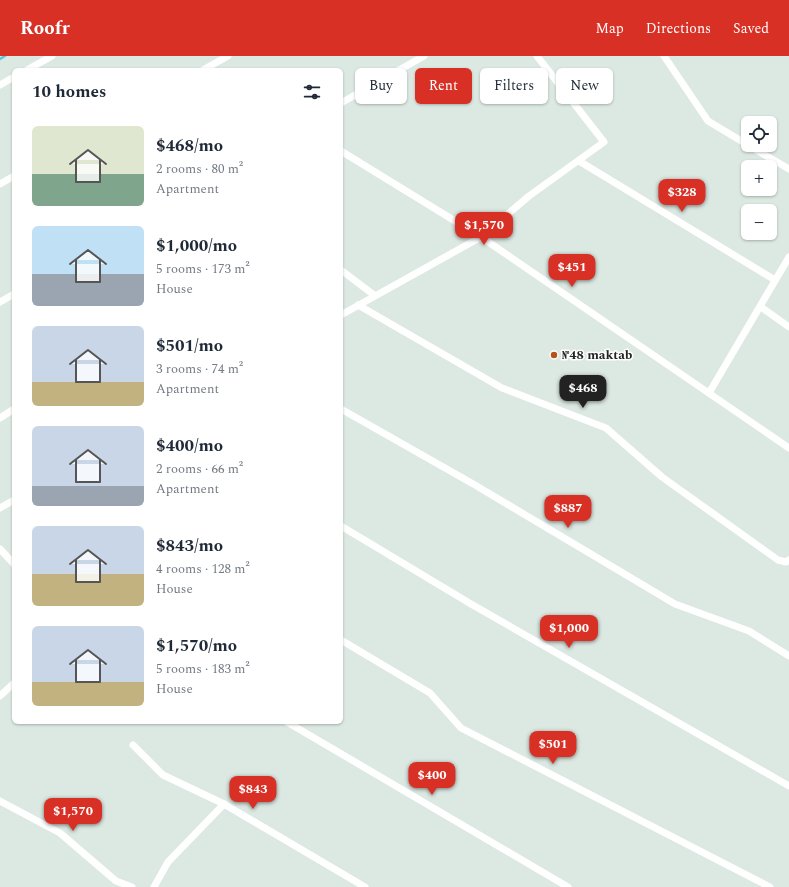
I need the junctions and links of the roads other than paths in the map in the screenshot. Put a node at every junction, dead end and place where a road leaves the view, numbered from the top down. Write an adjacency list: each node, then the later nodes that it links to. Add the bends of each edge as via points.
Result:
1 (52, 56): 6 (street)
2 (228, 56): 7 (street)
3 (424, 56): 10 (street)
4 (537, 56): 14 (street, via 604,142)
5 (664, 56): 11 (street, via 708,121)
6 (31, 68)
7 (207, 68)
8 (12, 78): 9 (street)
9 (0, 85)
10 (343, 102)
11 (741, 141)
12 (343, 152): 18 (street)
13 (760, 152): 15 (street)
14 (579, 161): 18 (street, via 529,196); 21 (street)
15 (789, 169)
16 (12, 177): 17 (street)
17 (0, 184)
18 (480, 237): 23 (street); 29 (street)
19 (789, 257): 21 (street)
20 (343, 272): 23 (street)
21 (775, 280): 26 (street)
22 (12, 295): 24 (street)
23 (374, 295): 25 (street)
24 (0, 302)
25 (358, 305): 27 (street); 38 (street, via 502,388 606,428 662,477 778,560)
26 (761, 307): 28 (street); 29 (street)
27 (343, 314)
28 (789, 327)
29 (709, 393): 33 (street)
30 (12, 410): 32 (street)
31 (343, 410): 41 (street, via 675,604 749,631)
32 (0, 418)
33 (789, 448)
34 (12, 501): 35 (street)
35 (0, 508)
36 (343, 527): 46 (street, via 471,604)
37 (0, 549): 39 (street)
38 (789, 560)
39 (12, 562)
40 (343, 641): 53 (street, via 430,693 460,728)
41 (789, 656)
42 (12, 685): 43 (street)
43 (0, 696)
44 (290, 724): 52 (street)
45 (133, 745): 48 (street, via 163,775)
46 (789, 786)
47 (0, 802): 49 (street, via 60,833 116,881)
48 (224, 804): 50 (street, via 168,862); 51 (street)
49 (132, 887)
50 (154, 887)
51 (365, 887)
52 (568, 887)
53 (770, 887)

